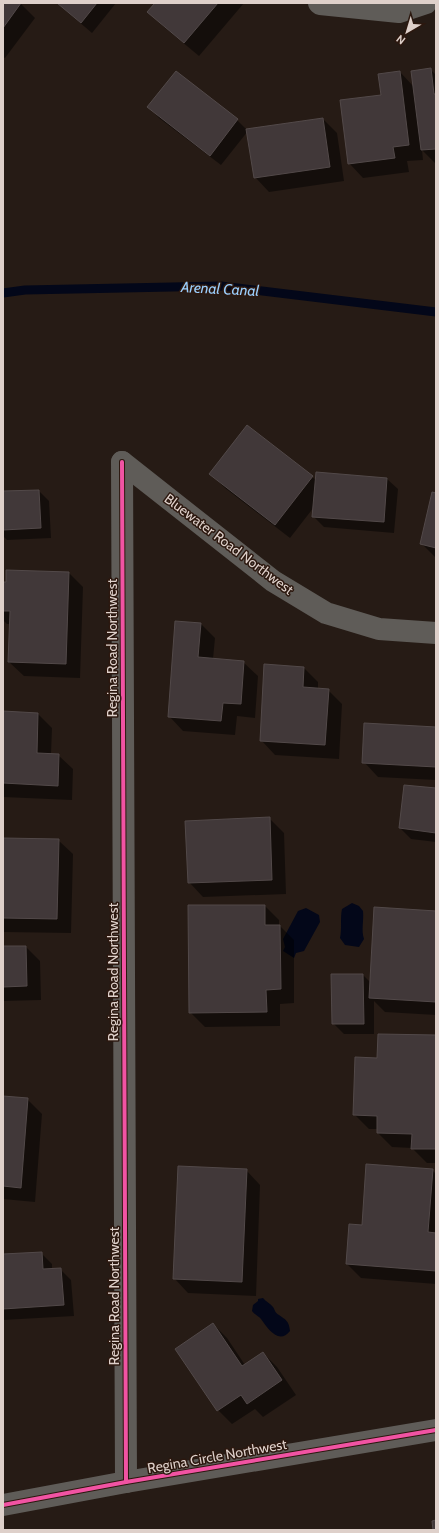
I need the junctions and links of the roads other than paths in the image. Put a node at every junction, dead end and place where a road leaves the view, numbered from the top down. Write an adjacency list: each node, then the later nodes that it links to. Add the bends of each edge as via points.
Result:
1 (319, 3): 2 (street, via 399,12)
2 (426, 3)
3 (122, 462): 4 (street, Bluewater Road Northwest, via 273,581 326,613 380,629); 6 (street, Regina Road Northwest)
4 (436, 633)
5 (436, 1430): 6 (street, Regina Circle Northwest)
6 (126, 1482): 7 (street, Regina Circle Northwest)
7 (3, 1505)

